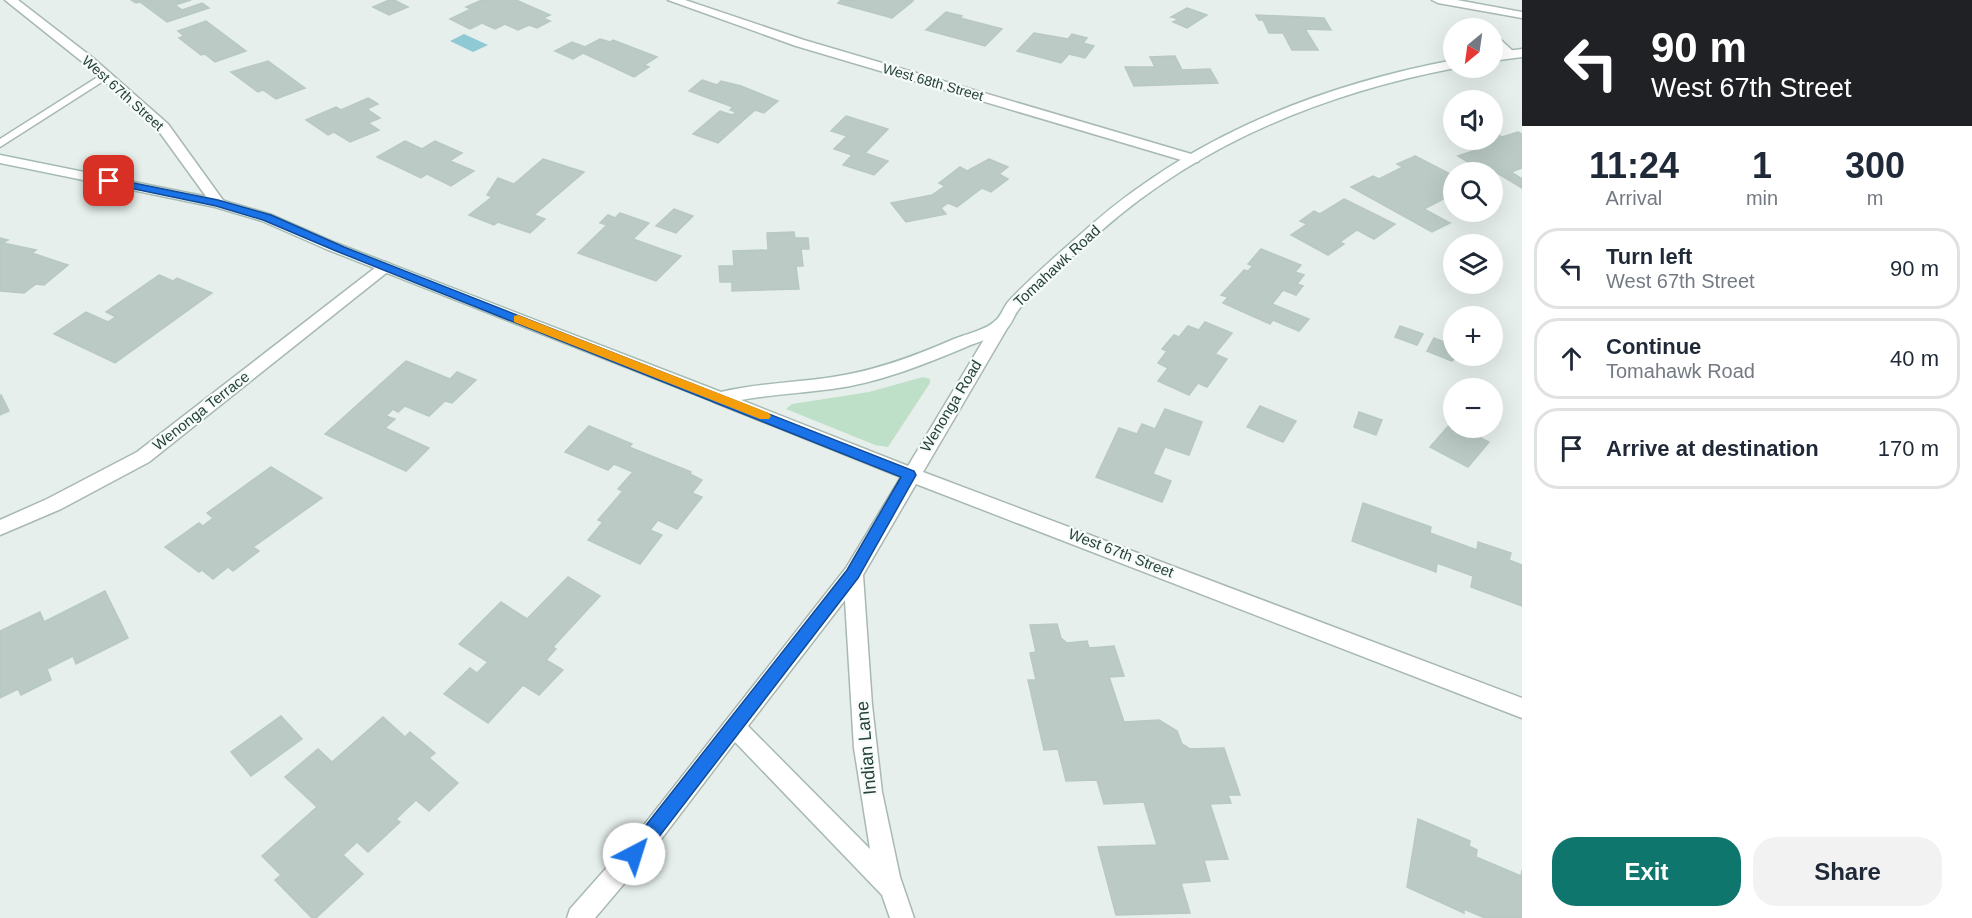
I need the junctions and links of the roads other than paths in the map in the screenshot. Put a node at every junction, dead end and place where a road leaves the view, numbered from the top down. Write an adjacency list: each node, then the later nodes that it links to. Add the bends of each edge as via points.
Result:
1 (11, 0): 10 (street, West 67th Street)
2 (674, 0): 13 (street, West 68th Street, via 800,43)
3 (1438, 0): 4 (street)
4 (1474, 8): 5 (street); 6 (street)
5 (1522, 15)
6 (1482, 18)
7 (1503, 44): 8 (street)
8 (1516, 54)
9 (1443, 66): 13 (street, Tomahawk Road, via 1321,99 1245,130)
10 (104, 76): 11 (lane); 14 (street, West 67th Street, via 163,127)
11 (0, 144)
12 (0, 159): 14 (street)
13 (1193, 159): 16 (street, Tomahawk Road, via 1148,188 1081,242 1012,307)
14 (218, 203): 15 (street, via 267,218)
15 (385, 267): 17 (street); 19 (street, Wenonga Terrace, via 143,457)
16 (1001, 325): 17 (street, via 909,365 834,383 758,389); 18 (street, Wenonga Road)
17 (720, 398): 18 (street, West 67th Street)
18 (909, 475): 20 (street, Wenonga Road); 21 (street, West 67th Street, via 1042,522)
19 (0, 528)
20 (853, 574): 22 (street, Wenonga Road); 23 (street, Indian Lane, via 870,797)
21 (1522, 708)
22 (734, 726): 23 (street); 24 (street, Wenonga Road, via 648,838)
23 (890, 887): 25 (street, Indian Lane)
24 (579, 918)
25 (902, 918)

